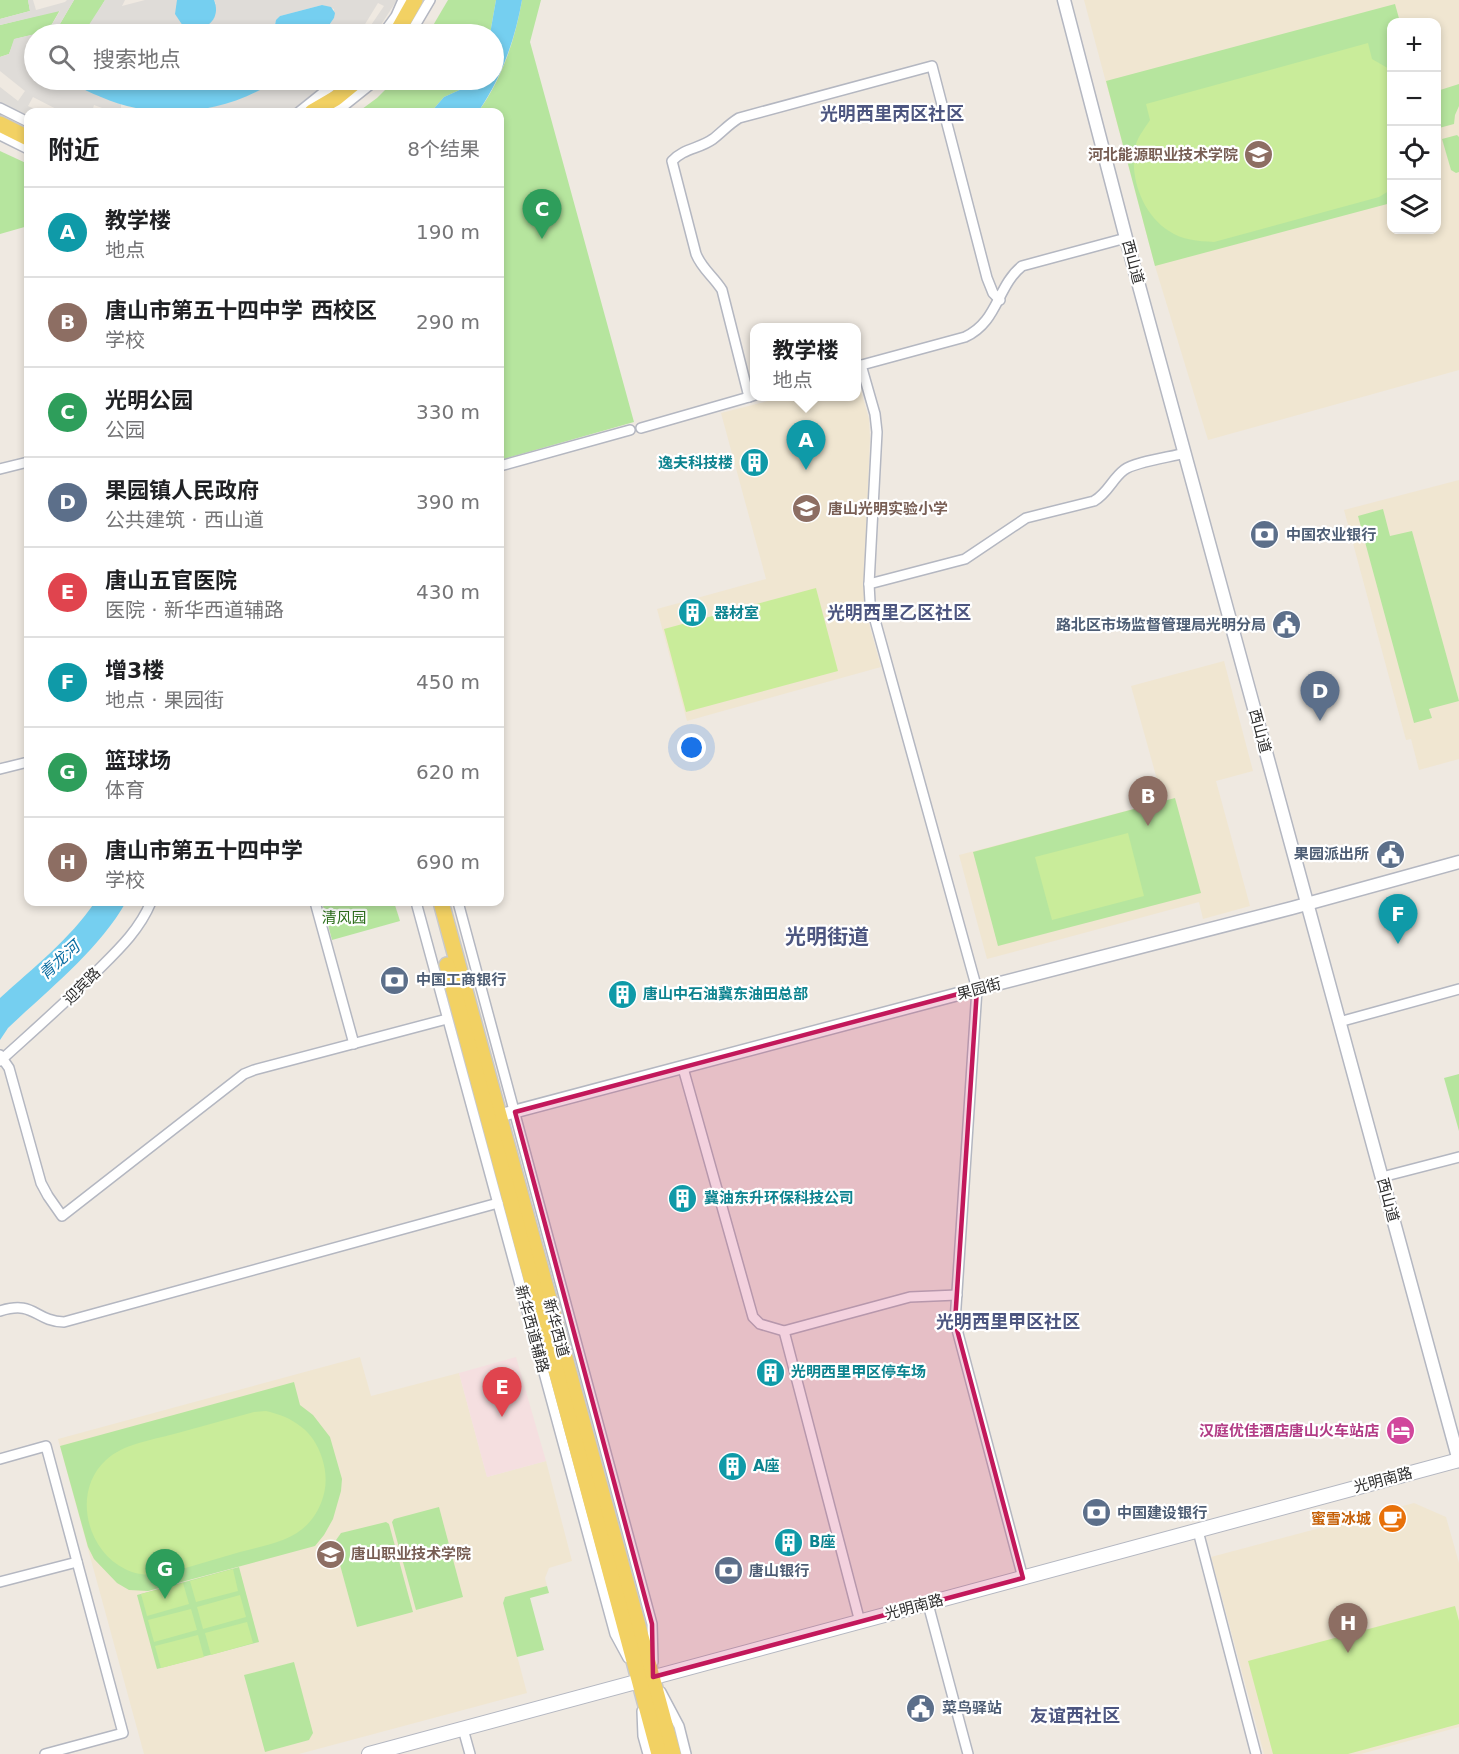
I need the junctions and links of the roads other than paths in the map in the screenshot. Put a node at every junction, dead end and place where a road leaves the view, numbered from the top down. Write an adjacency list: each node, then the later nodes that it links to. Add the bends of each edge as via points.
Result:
1 (403, 0): 5 (street)
2 (415, 0): 6 (main road)
3 (430, 0): 7 (street)
4 (1064, 0): 20 (street, 西山道)
5 (390, 24)
6 (402, 24)
7 (416, 24)
8 (335, 90): 12 (street)
9 (343, 90): 13 (main road)
10 (364, 90): 14 (street)
11 (0, 108): 15 (street)
12 (306, 108)
13 (319, 108)
14 (341, 108)
15 (24, 120)
16 (0, 124): 18 (main road)
17 (0, 135): 19 (street)
18 (24, 136)
19 (24, 147)
20 (1126, 238): 21 (street, via 1022,266 1012,274); 28 (street, 西山道)
21 (1000, 300): 22 (street, via 977,331 965,337); 24 (street, via 987,278 932,66 739,118 713,139 680,152 672,161 696,254 722,290)
22 (861, 365)
23 (861, 372): 32 (street, via 877,432)
24 (750, 389)
25 (750, 397): 26 (street)
26 (640, 428)
27 (630, 430): 30 (street)
28 (1185, 453): 32 (street, via 1132,466 1103,496 1026,518 966,559); 36 (street, 西山道)
29 (24, 463): 31 (street)
30 (504, 465)
31 (0, 470)
32 (869, 584): 43 (street, via 870,602)
33 (24, 763): 34 (street)
34 (0, 769)
35 (1459, 862): 36 (street, 果园街)
36 (1307, 904): 43 (street, 果园街); 46 (street, 西山道)
37 (149, 906): 48 (street, 迎宾路, via 132,936 49,1019)
38 (316, 906): 47 (street)
39 (417, 906): 45 (street, 新华西道辅路)
40 (431, 906): 66 (main road, 新华西道, via 594,1519)
41 (442, 906): 51 (main road, 新华西道)
42 (459, 906): 50 (street, 新华西道辅路)
43 (977, 989): 49 (street, 果园街); 55 (street)
44 (1459, 989): 46 (street)
45 (447, 1019): 47 (street); 54 (street, 新华西道辅路)
46 (1339, 1022): 53 (street, 西山道)
47 (354, 1044): 48 (street, via 244,1074 62,1216 41,1184 9,1068)
48 (1, 1058)
49 (682, 1068): 50 (street, 果园街); 57 (street, via 753,1317 760,1324)
50 (515, 1112): 51 (street, 果园街); 66 (street, 新华西道辅路, via 652,1624)
51 (498, 1116): 66 (main road, 新华西道, via 638,1627)
52 (1459, 1156): 53 (street)
53 (1382, 1177): 59 (street, 西山道)
54 (498, 1203): 56 (street, via 64,1322 51,1322 21,1306); 66 (street, 新华西道辅路, via 615,1634)
55 (957, 1295): 57 (street, via 910,1297); 62 (street, via 956,1323)
56 (0, 1311)
57 (784, 1331): 65 (street)
58 (0, 1459): 61 (street, via 46,1446)
59 (1459, 1460): 60 (main road, 光明南路)
60 (1198, 1531): 62 (main road, 光明南路); 76 (street)
61 (77, 1562): 63 (street); 68 (street, via 123,1733)
62 (1023, 1578): 64 (main road, 光明南路)
63 (0, 1582)
64 (927, 1604): 65 (main road, 光明南路); 75 (street)
65 (860, 1622): 66 (main road, 光明南路)
66 (647, 1679): 67 (main road, 光明南路); 71 (street, 新华西道辅路, via 643,1736); 72 (main road, 新华西道); 73 (main road, 新华西道); 74 (street, 新华西道辅路, via 679,1726)
67 (463, 1729): 69 (main road, 光明南路); 70 (street)
68 (45, 1754)
69 (369, 1754)
70 (470, 1754)
71 (648, 1754)
72 (659, 1754)
73 (674, 1754)
74 (687, 1754)
75 (968, 1754)
76 (1256, 1754)

